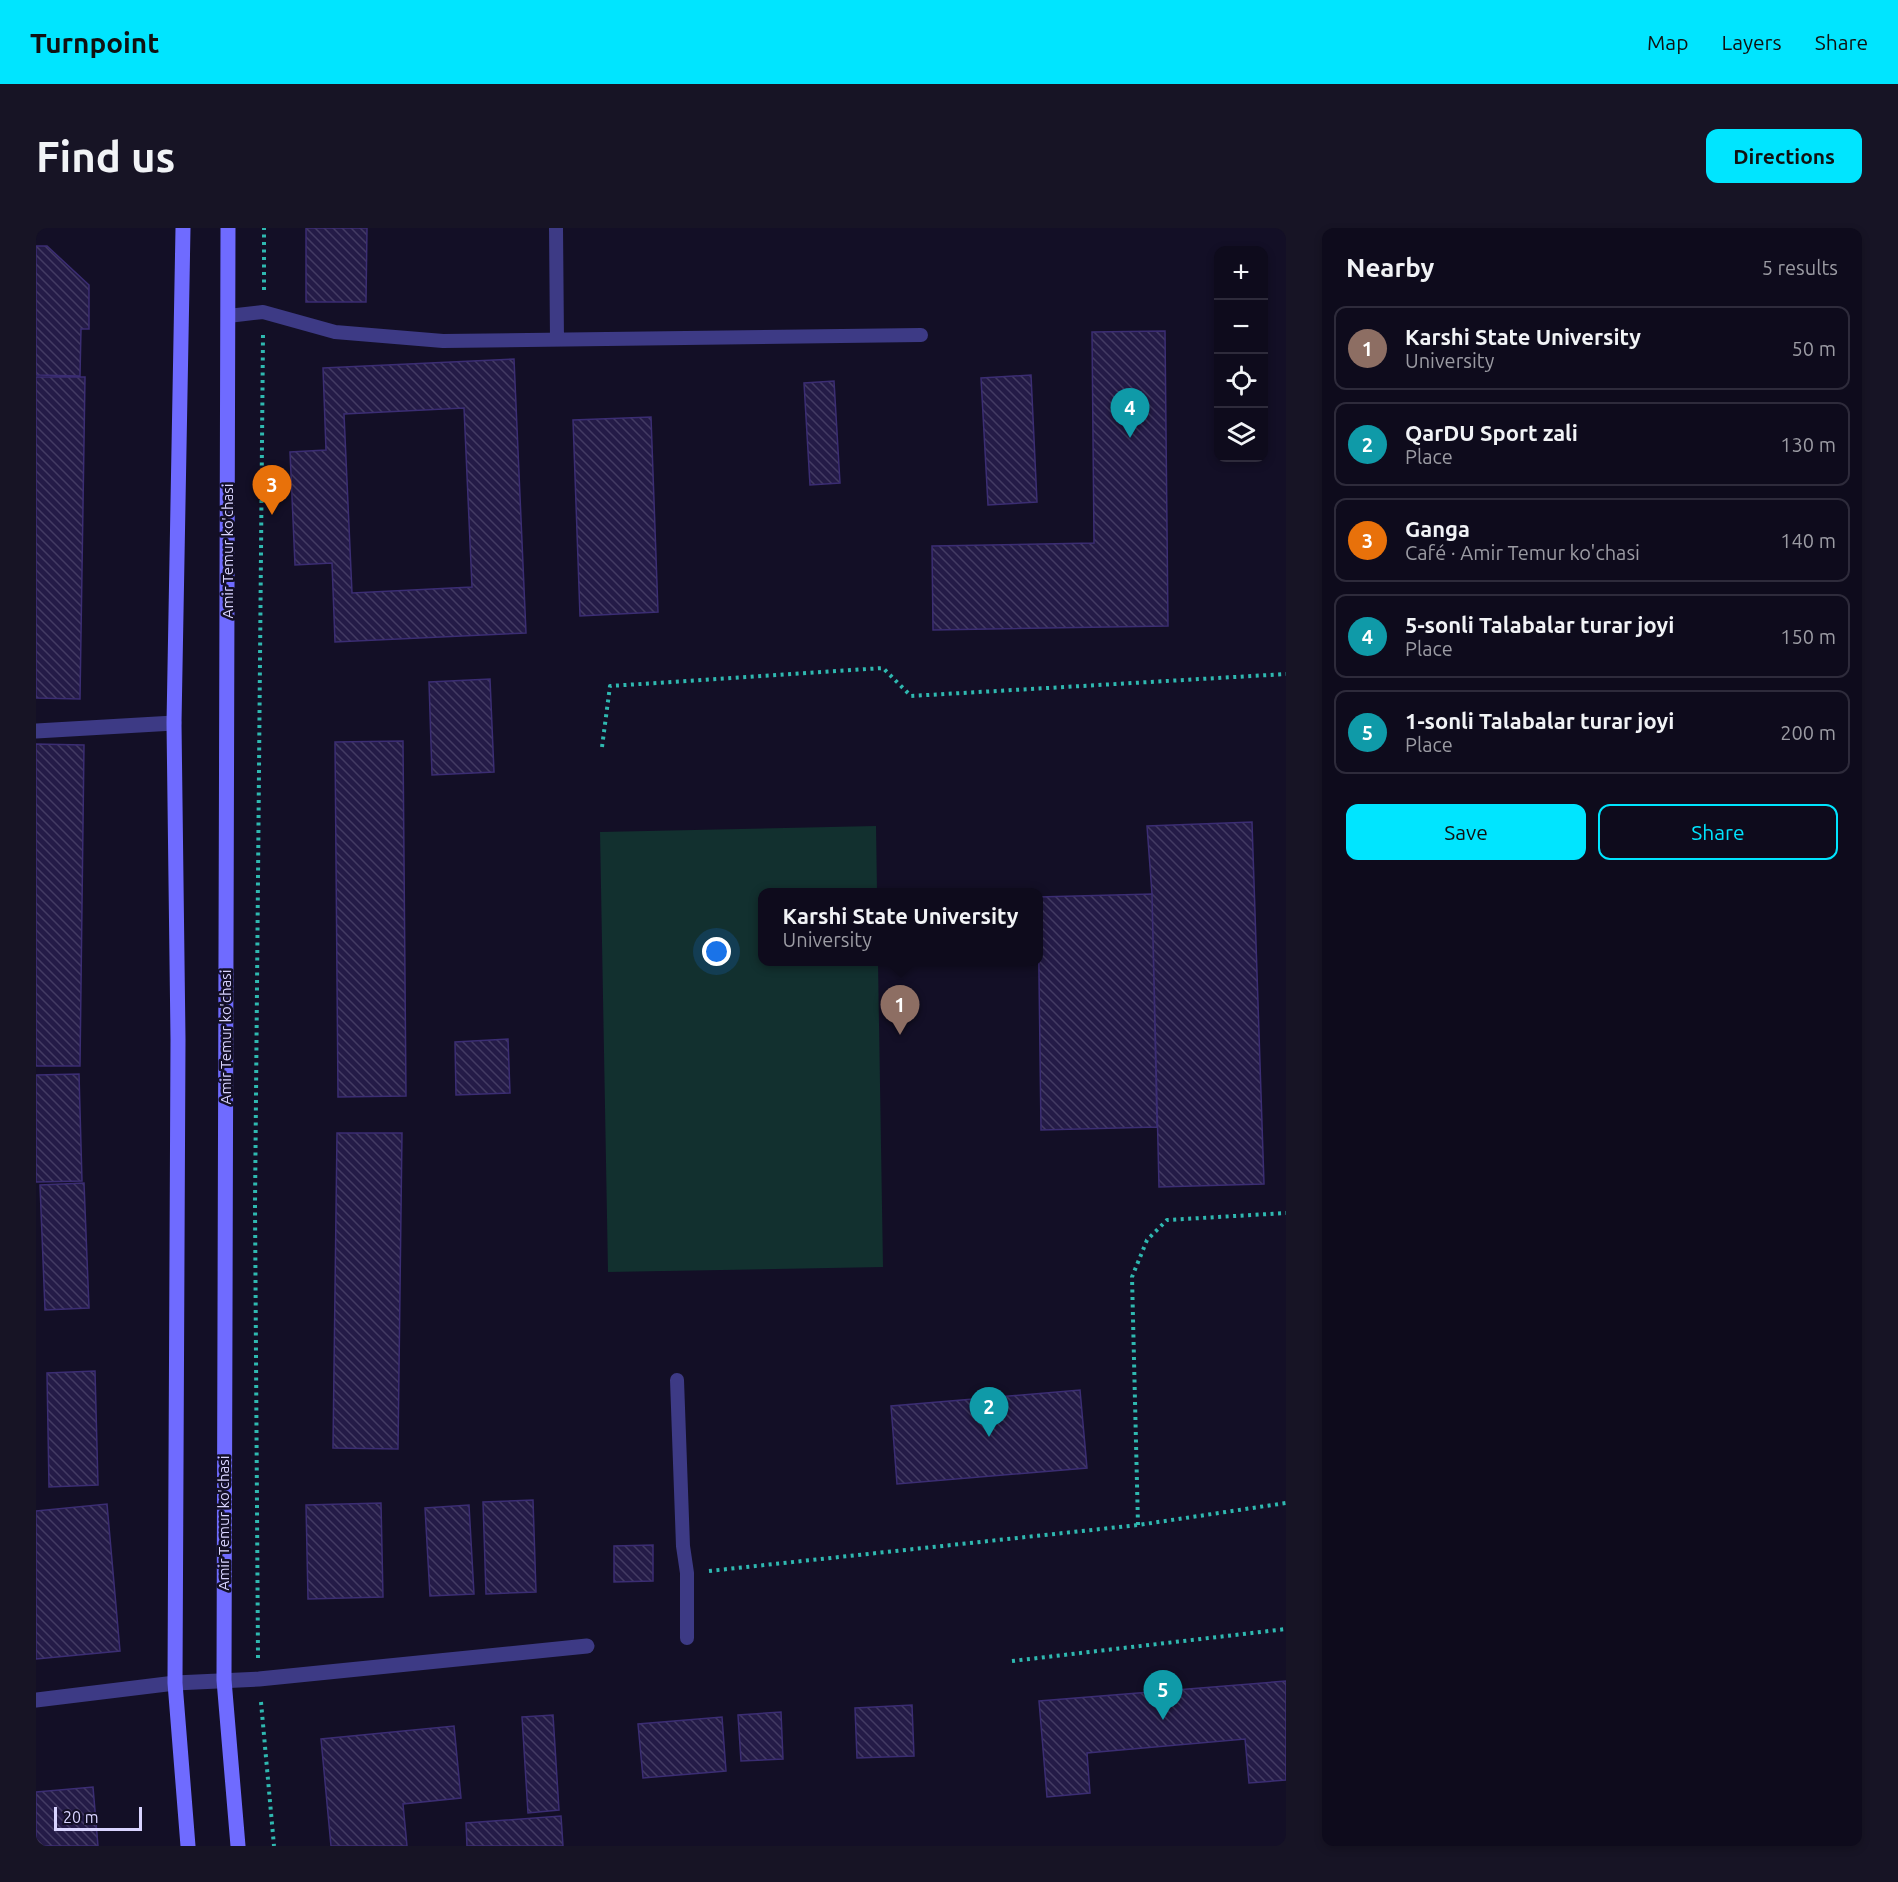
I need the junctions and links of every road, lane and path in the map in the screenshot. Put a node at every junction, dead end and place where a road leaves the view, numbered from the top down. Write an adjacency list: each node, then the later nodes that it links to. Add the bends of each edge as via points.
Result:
1 (183, 228): 10 (main road)
2 (228, 228): 6 (main road, Amir Temur ko'chasi)
3 (264, 228): 5 (path)
4 (556, 228): 8 (lane)
5 (263, 312): 6 (lane); 8 (lane, via 334,332 443,341); 22 (path, via 255,1194)
6 (228, 316): 23 (main road, Amir Temur ko'chasi)
7 (921, 334): 8 (lane)
8 (557, 339)
9 (1286, 674): 12 (path, via 911,696 882,668 610,686)
10 (174, 723): 11 (street); 24 (main road, via 178,1039)
11 (36, 731)
12 (602, 747)
13 (1286, 1213): 16 (path, via 1167,1220 1147,1240 1132,1277)
14 (677, 1380): 17 (lane)
15 (1286, 1503): 16 (path)
16 (1138, 1525): 17 (path)
17 (687, 1573): 19 (lane)
18 (1286, 1629): 21 (path)
19 (687, 1638)
20 (587, 1646): 22 (street)
21 (1012, 1661)
22 (259, 1679): 23 (street); 28 (path)
23 (224, 1680): 24 (street); 27 (main road, Amir Temur ko'chasi)
24 (175, 1683): 25 (street); 26 (main road)
25 (36, 1700)
26 (188, 1846)
27 (238, 1846)
28 (274, 1846)

